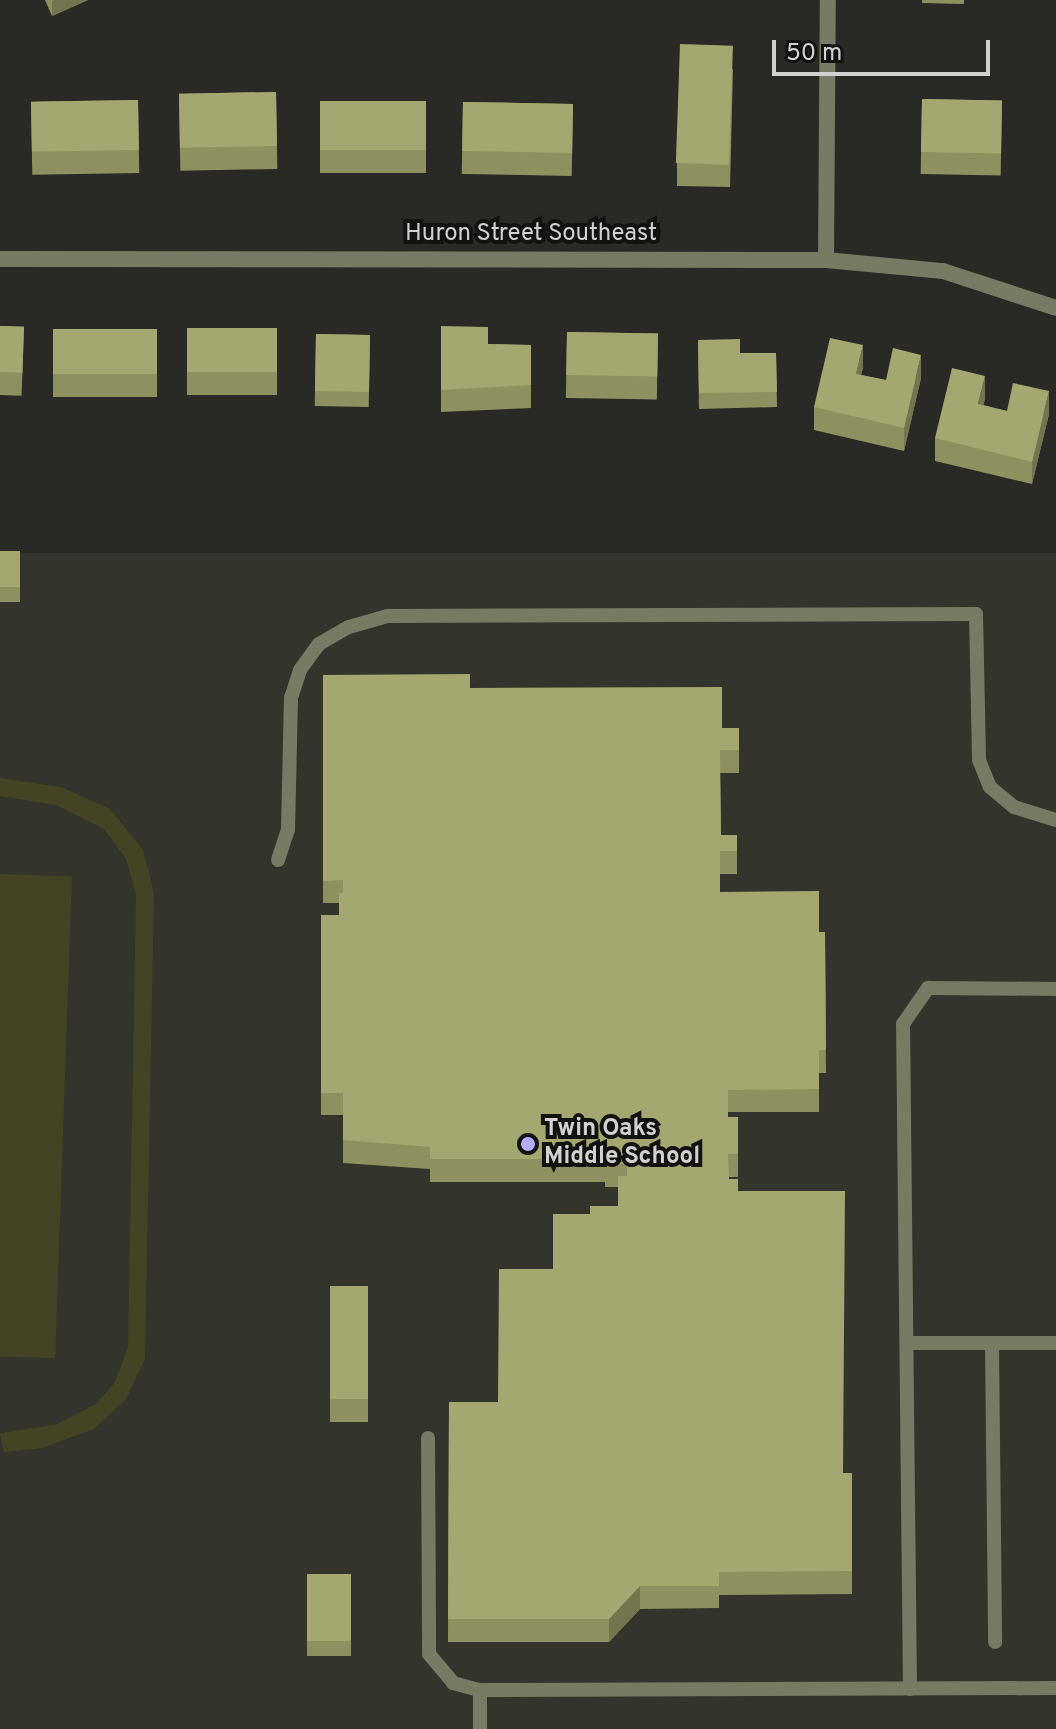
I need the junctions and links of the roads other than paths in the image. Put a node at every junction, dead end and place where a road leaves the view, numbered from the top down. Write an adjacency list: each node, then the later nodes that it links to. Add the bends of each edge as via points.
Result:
1 (828, 0): 3 (street)
2 (0, 259): 3 (street, Huron Street Southeast)
3 (826, 260): 4 (street, Huron Street Southeast, via 943,271)
4 (1056, 308)
5 (1056, 820): 6 (lane, via 1014,807 990,787 979,760 976,614 388,616 349,627 319,644 300,670 291,698 288,830)
6 (278, 860)
7 (1056, 989): 8 (lane, via 928,988 903,1024)
8 (910, 1343): 9 (lane); 14 (lane)
9 (992, 1343): 10 (lane); 12 (lane)
10 (1056, 1343)
11 (428, 1438): 15 (lane, via 429,1654 453,1683)
12 (995, 1642)
13 (1056, 1688): 14 (lane)
14 (910, 1689): 15 (lane)
15 (480, 1690): 16 (lane)
16 (480, 1729)

